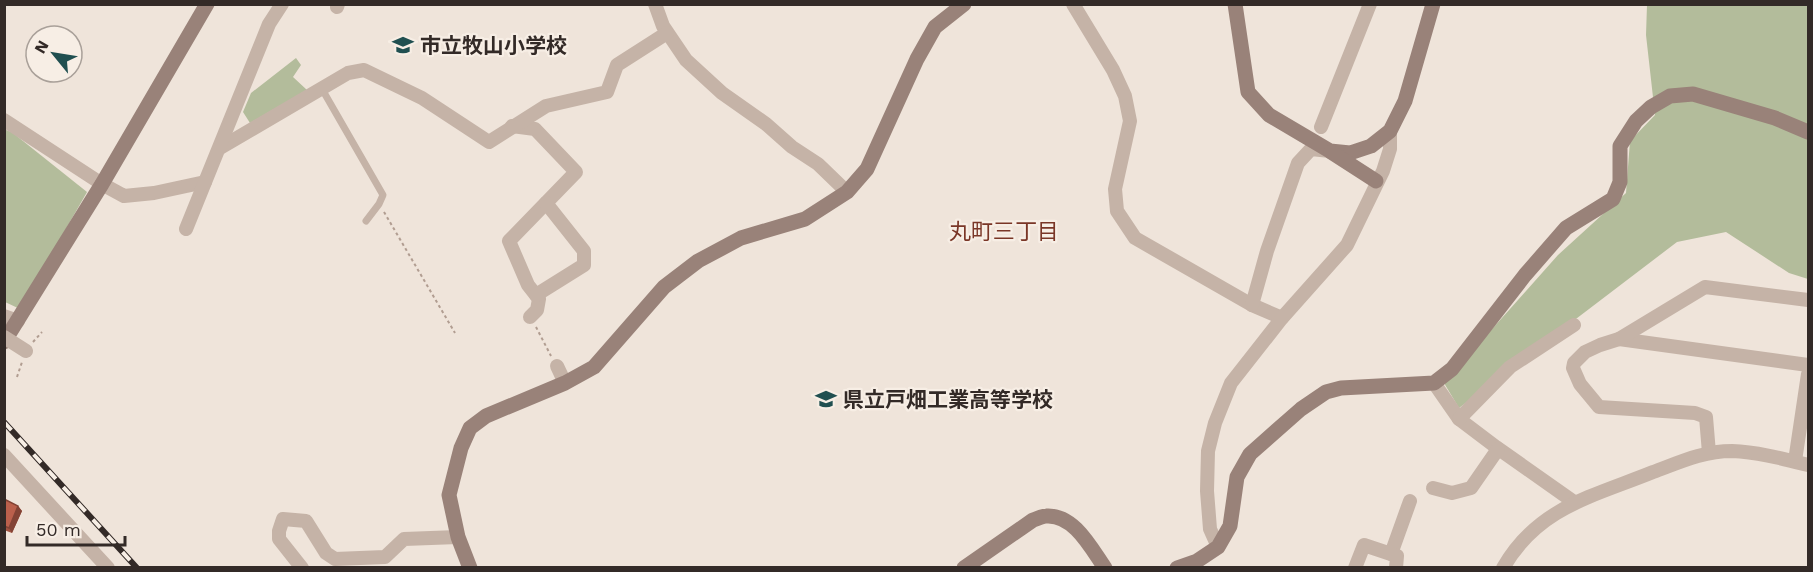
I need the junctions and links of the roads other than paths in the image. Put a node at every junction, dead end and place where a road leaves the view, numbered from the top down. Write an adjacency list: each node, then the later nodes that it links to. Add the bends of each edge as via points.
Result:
1 (207, 4): 20 (street)
2 (282, 4): 16 (street, via 269,24)
3 (1073, 4): 27 (street, via 1125,96 1130,121 1115,189 1117,212 1135,238)
4 (1235, 4): 17 (street, via 1248,92 1269,115)
5 (1370, 4): 13 (street)
6 (1433, 4): 14 (street, via 1405,102)
7 (655, 5): 9 (street)
8 (959, 6): 21 (street, via 931,35 867,169)
9 (668, 33): 12 (street, via 617,65 607,92 546,106); 21 (street, via 686,60 722,93 818,164)
10 (322, 88): 12 (street, via 348,73 364,70 422,98 489,142); 16 (street); 23 (lane, via 383,195)
11 (4, 120): 20 (street)
12 (512, 126): 22 (street, via 535,129 576,172)
13 (1321, 127)
14 (1390, 131): 17 (street, via 1371,146 1350,153); 18 (street, via 1390,149)
15 (1809, 132): 40 (street, via 1693,94 1670,96 1651,107 1620,146 1620,182 1613,199 1566,228 1452,369)
16 (220, 148): 19 (street)
17 (1330, 151): 18 (street); 27 (street, via 1311,149 1298,163)
18 (1376, 181): 30 (street, via 1347,245)
19 (205, 182): 20 (street, via 124,196); 24 (street)
20 (102, 184): 29 (street)
21 (847, 192): 39 (street, via 805,219 741,238 698,261 664,287 594,367)
22 (546, 203): 25 (street, via 509,241); 25 (street, via 584,251 584,265)
23 (366, 221)
24 (186, 229)
25 (536, 295): 28 (street, via 537,310)
26 (1809, 300): 33 (street, via 1706,287)
27 (1252, 305): 30 (street)
28 (530, 316)
29 (11, 318): 34 (street)
30 (1282, 318): 51 (street, via 1231,383 1215,423 1208,451 1207,491 1210,529)
31 (1574, 325): 42 (street, via 1510,367)
32 (4, 337): 35 (street, bridge)
33 (1620, 339): 36 (street); 44 (street, via 1585,352 1574,363 1580,384 1599,406 1706,417)
34 (4, 342)
35 (26, 351)
36 (1809, 365)
37 (557, 366): 39 (street)
38 (1809, 374): 41 (street)
39 (565, 383): 50 (street, via 486,416 470,428 449,495)
40 (1434, 383): 42 (street); 51 (street, via 1341,388 1326,392 1301,409 1250,454 1237,477 1230,526)
41 (1806, 405): 46 (street)
42 (1459, 419): 43 (street)
43 (1498, 449): 47 (street, via 1471,488 1452,494); 49 (street)
44 (1709, 453): 46 (street, via 1732,451); 49 (street)
45 (4, 455): 53 (street)
46 (1802, 463)
47 (1433, 488)
48 (1410, 501): 52 (street)
49 (1574, 502): 61 (street, via 1532,530)
50 (458, 537): 54 (street, via 404,540 385,557 335,558 326,553 306,521 283,519 279,539); 55 (street)
51 (1218, 547): 58 (street, via 1197,561)
52 (1391, 554): 59 (street, via 1364,545); 60 (street, via 1397,556)
53 (108, 567)
54 (302, 567)
55 (470, 567)
56 (964, 567): 57 (street, via 1045,515 1074,526)
57 (1106, 567)
58 (1177, 567)
59 (1355, 567)
60 (1396, 567)
61 (1503, 567)

